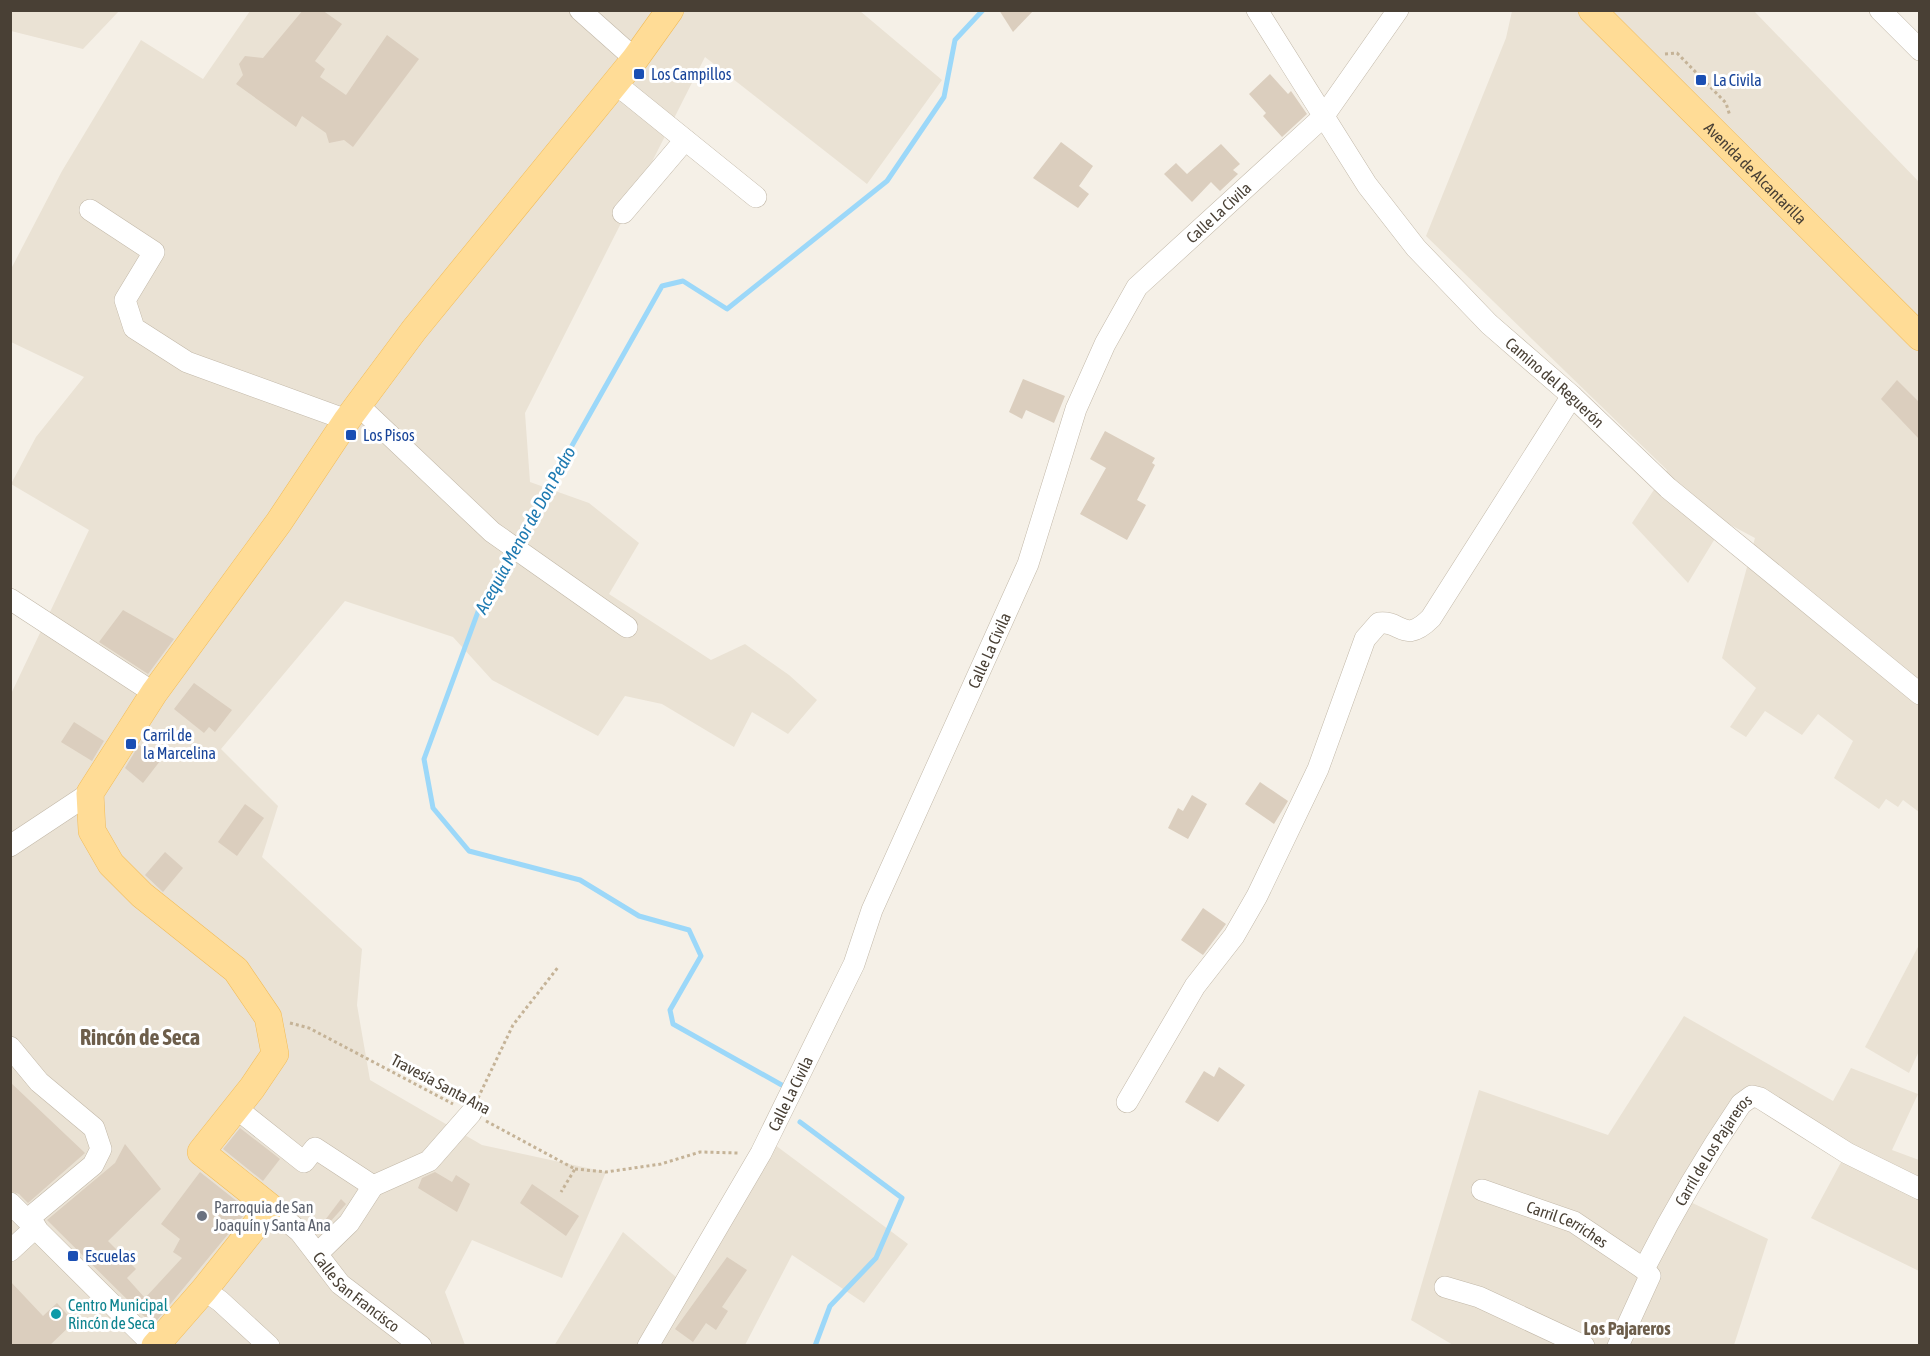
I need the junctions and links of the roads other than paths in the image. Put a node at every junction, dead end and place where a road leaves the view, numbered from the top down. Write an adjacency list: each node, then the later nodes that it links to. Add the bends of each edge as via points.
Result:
1 (580, 10): 8 (street)
2 (670, 10): 8 (main road)
3 (1257, 10): 10 (street, Camino del Reguerón)
4 (1398, 10): 10 (street, Calle La Civila)
5 (1592, 10): 15 (main road, Avenida de Alcantarilla)
6 (1880, 10): 7 (street)
7 (1920, 50)
8 (636, 59): 9 (main road)
9 (614, 86): 11 (street); 17 (main road, via 414,330)
10 (1323, 117): 16 (street, Camino del Reguerón, via 1416,248 1489,324); 42 (street, Calle La Civila, via 1137,287 1105,344 1076,409 1028,564 872,910 854,964 761,1152)
11 (685, 140): 12 (street); 14 (street)
12 (756, 197)
13 (90, 210): 17 (street, via 154,252 125,300 134,328 188,362)
14 (623, 213)
15 (1920, 337)
16 (1572, 396): 21 (street, Camino del Reguerón, via 1668,488); 25 (street, via 1431,618 1416,630 1408,631 1379,623 1365,639 1318,769 1257,896 1234,936 1196,986)
17 (353, 413): 19 (street, via 492,532); 20 (main road, via 279,522)
18 (10, 598): 20 (street)
19 (627, 627)
20 (153, 693): 22 (main road)
21 (1920, 694)
22 (90, 793): 23 (street); 26 (main road, via 92,831 111,864 142,895 236,970 268,1017 275,1053)
23 (10, 846)
24 (10, 1047): 33 (street, via 39,1082 94,1128 101,1149 93,1165)
25 (1127, 1102)
26 (236, 1108): 28 (street, via 304,1162 315,1148); 32 (main road, via 201,1152)
27 (471, 1113): 28 (street, via 429,1161)
28 (373, 1186): 35 (street, via 349,1223)
29 (1920, 1189): 36 (street, Carril de Los Pajareros, via 1847,1153 1765,1100 1752,1096 1741,1104 1705,1157)
30 (1482, 1190): 36 (street, Carril Cerriches, via 1574,1222)
31 (10, 1203): 33 (street)
32 (270, 1207): 35 (street, Calle San Francisco, via 300,1232); 38 (main road)
33 (32, 1223): 34 (street); 39 (street)
34 (10, 1251)
35 (317, 1254): 41 (street, Calle San Francisco, via 340,1284)
36 (1644, 1269): 44 (street, Carril de Los Pajareros, via 1650,1276)
37 (1445, 1287): 43 (street, via 1479,1297)
38 (204, 1290): 39 (main road); 40 (street)
39 (155, 1346)
40 (269, 1346)
41 (421, 1346)
42 (648, 1346)
43 (1584, 1346)
44 (1618, 1346)

